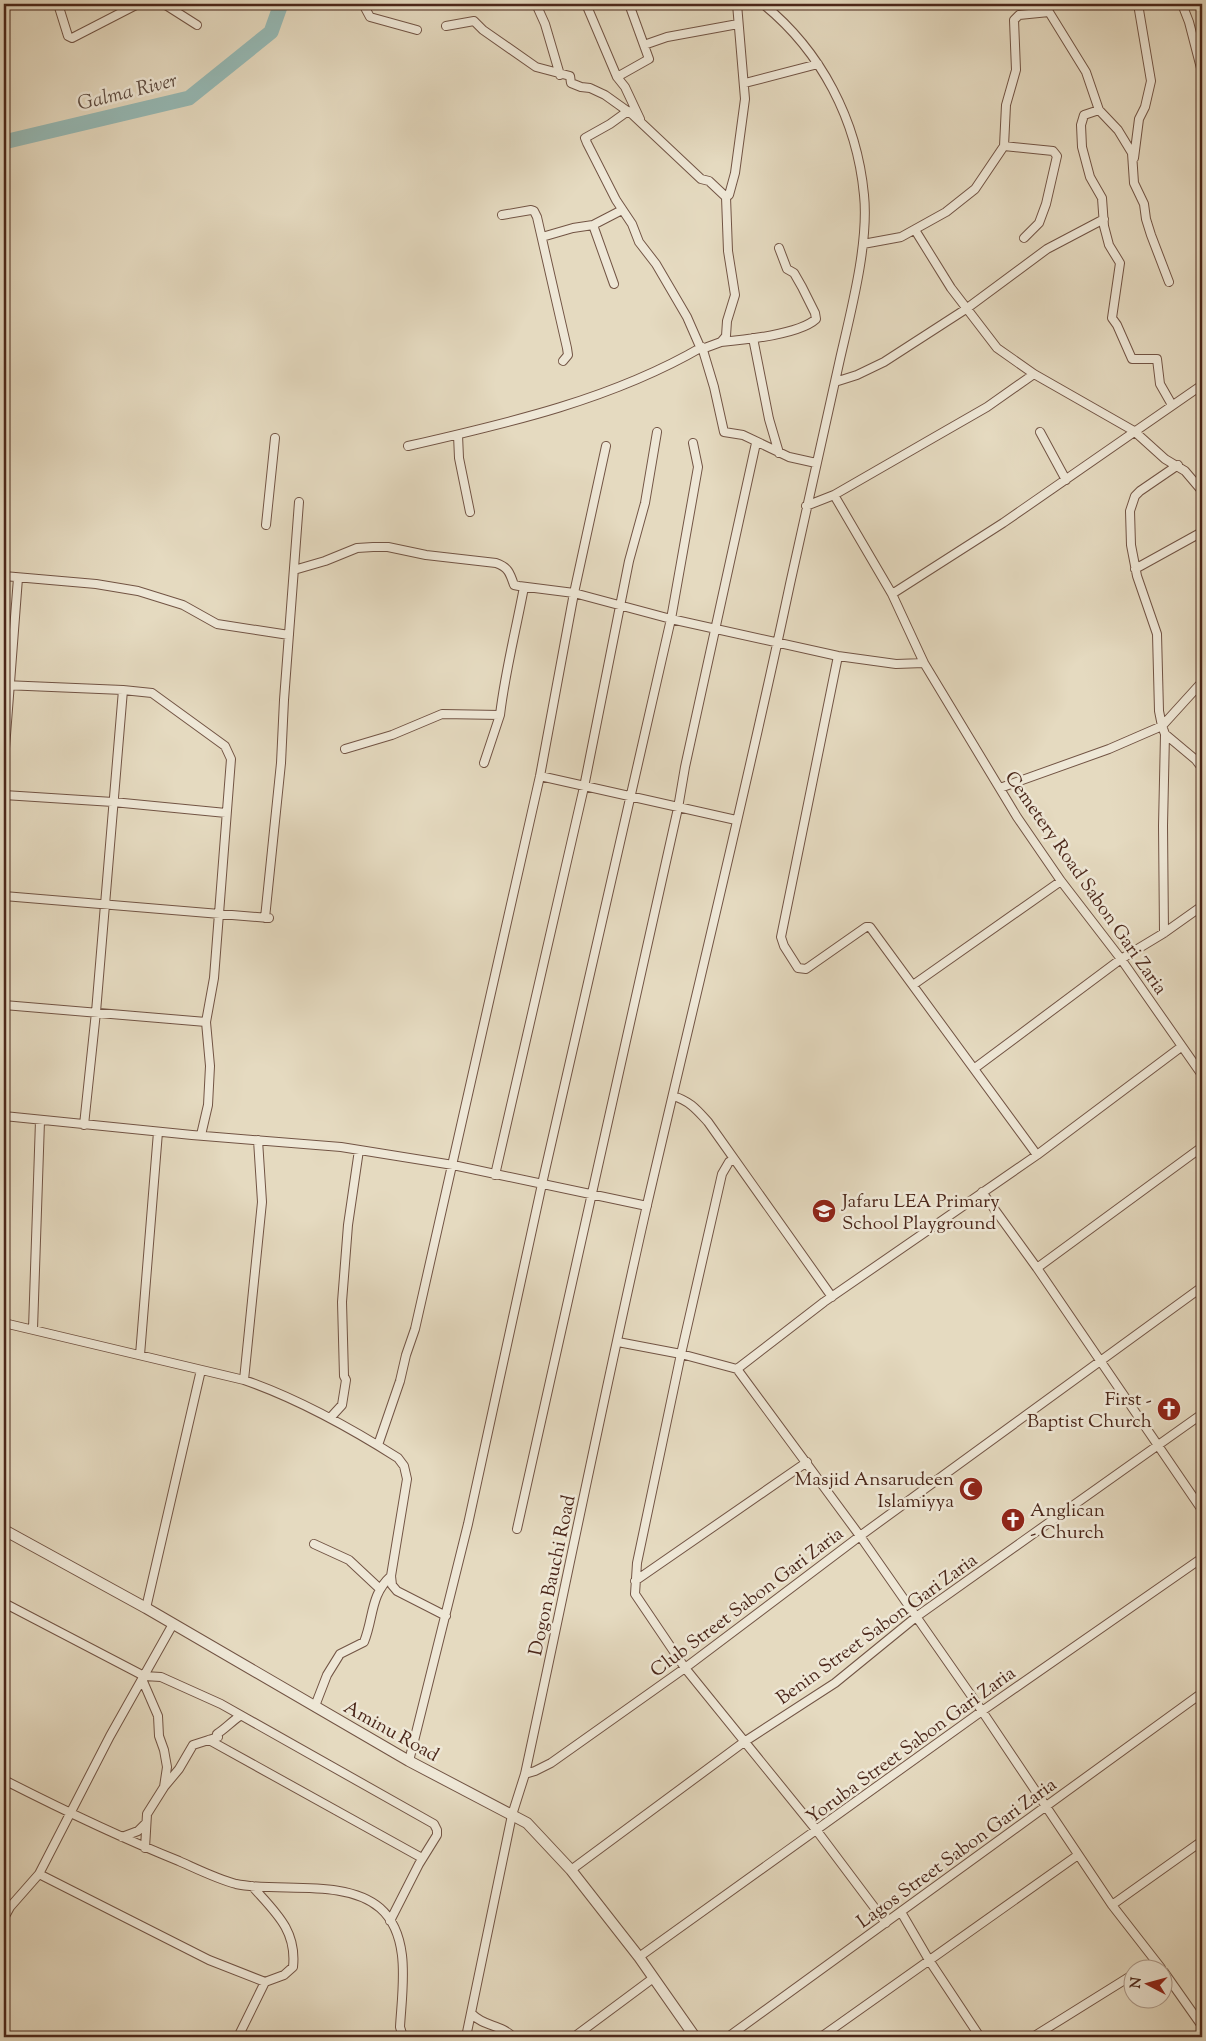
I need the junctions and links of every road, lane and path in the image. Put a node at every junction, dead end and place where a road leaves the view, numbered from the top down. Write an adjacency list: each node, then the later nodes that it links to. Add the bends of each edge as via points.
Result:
1 (58, 4): 2 (street, via 68,36 72,38)
2 (138, 4)
3 (164, 4): 13 (street)
4 (363, 4): 15 (street, via 370,16)
5 (536, 4): 19 (street)
6 (586, 4): 20 (street)
7 (629, 4): 16 (street)
8 (737, 4): 12 (street)
9 (763, 4): 17 (street, Dogon Bauchi Road, via 801,39)
10 (1138, 4): 26 (street, via 1151,81 1139,119)
11 (1182, 4): 18 (street)
12 (738, 24): 16 (street); 21 (street)
13 (197, 25)
14 (446, 26): 19 (street, via 474,22 536,67)
15 (417, 30)
16 (644, 45): 20 (street, via 649,59)
17 (818, 64): 21 (street); 35 (street, Dogon Bauchi Road, via 846,116 855,146 864,196)
18 (1202, 72)
19 (560, 75): 23 (street, via 570,76 571,83 605,95)
20 (618, 77): 24 (street)
21 (745, 83): 27 (street, via 735,173)
22 (1099, 110): 25 (street, via 1086,72 1049,12 1019,15 1014,20 1016,70 1006,105); 26 (street, via 1118,130); 30 (street, via 1084,115 1081,133 1090,177 1102,198)
23 (628, 111): 24 (street); 28 (street, via 585,138 595,163)
24 (641, 121): 27 (street, via 701,179 709,181)
25 (1004, 146): 32 (street, via 975,189 946,212); 34 (street, via 1046,149 1057,156 1046,204 1038,223)
26 (1134, 160): 37 (street, via 1134,183)
27 (726, 197): 41 (street, via 728,250 735,295 726,336)
28 (622, 210): 31 (street); 42 (street, via 687,317)
29 (502, 215): 33 (street, via 534,211)
30 (1104, 219): 39 (street, via 1047,249); 47 (street, via 1109,245 1120,263 1112,318 1132,359 1157,359 1160,384)
31 (593, 225): 33 (street); 38 (street)
32 (915, 230): 35 (street, via 900,237); 39 (street, via 935,266)
33 (542, 237): 43 (street, via 567,348 568,355)
34 (1024, 238)
35 (863, 244): 45 (street, Dogon Bauchi Road)
36 (779, 248): 40 (street, via 816,319 801,327)
37 (1169, 282)
38 (614, 284)
39 (966, 309): 44 (street, via 997,348); 45 (street, via 884,362)
40 (753, 338): 41 (street); 57 (street, via 768,419)
41 (721, 342): 42 (street)
42 (701, 349): 51 (street, via 644,376 546,413); 54 (street, via 724,432 742,435)
43 (563, 361)
44 (1034, 374): 48 (street); 62 (street, via 987,407)
45 (835, 382): 58 (street, Dogon Bauchi Road)
46 (1202, 385): 47 (street)
47 (1172, 405): 48 (street)
48 (1134, 431): 59 (street, via 1165,459); 60 (street)
49 (657, 432): 75 (street, via 645,503)
50 (1040, 432): 60 (street)
51 (458, 435): 55 (street); 65 (street, via 459,458)
52 (276, 438): 66 (street)
53 (693, 443): 76 (street, via 698,467)
54 (756, 443): 57 (street); 77 (street)
55 (408, 446)
56 (606, 446): 73 (street)
57 (779, 453): 58 (street)
58 (816, 463): 64 (street, Dogon Bauchi Road)
59 (1178, 465): 61 (street); 68 (street, via 1140,491 1132,502 1131,545)
60 (1066, 480): 74 (street)
61 (1202, 491)
62 (834, 495): 64 (street); 74 (street, Cemetery Road Sabon Gari Zaria)
63 (299, 502): 69 (street)
64 (806, 506): 79 (street, Dogon Bauchi Road)
65 (470, 512)
66 (266, 525)
67 (1202, 532): 68 (street)
68 (1136, 569): 86 (street, via 1157,634)
69 (294, 570): 72 (street, via 357,548 388,547 496,563 509,571 514,585); 78 (street)
70 (4, 576): 71 (street)
71 (18, 578): 78 (street, via 138,591 183,605 217,624); 83 (street)
72 (524, 587): 73 (street); 85 (street, via 504,680)
73 (574, 593): 75 (street); 92 (street)
74 (892, 594): 81 (street, Cemetery Road Sabon Gari Zaria)
75 (621, 606): 76 (street); 93 (street)
76 (671, 619): 77 (street); 96 (street)
77 (716, 629): 79 (street); 98 (street)
78 (289, 635): 105 (street, via 267,918)
79 (777, 644): 80 (street); 100 (street, Dogon Bauchi Road)
80 (838, 656): 81 (street, via 887,664); 108 (street, via 782,943 798,968 806,969 870,927)
81 (924, 663): 94 (street, Cemetery Road Sabon Gari Zaria)
82 (1202, 682): 86 (street)
83 (6, 685): 84 (street); 89 (street)
84 (123, 690): 97 (street); 99 (street, via 152,693 228,749 231,759)
85 (500, 715): 88 (street, via 442,714); 90 (street)
86 (1162, 726): 87 (street); 94 (street)
87 (1165, 734): 91 (street); 106 (street)
88 (345, 748)
89 (4, 762)
90 (484, 764)
91 (1202, 768)
92 (540, 776): 93 (street); 126 (street)
93 (584, 787): 96 (street); 127 (street)
94 (1000, 788): 101 (street, Cemetery Road Sabon Gari Zaria, via 1016,817)
95 (4, 795): 97 (street)
96 (631, 797): 98 (street); 128 (street)
97 (113, 802): 99 (street); 103 (street)
98 (678, 808): 100 (street); 130 (street)
99 (226, 812): 105 (street)
100 (736, 820): 115 (street, Dogon Bauchi Road)
101 (1061, 881): 107 (street, Cemetery Road Sabon Gari Zaria); 108 (street)
102 (4, 896): 103 (street)
103 (104, 904): 105 (street); 110 (street)
104 (1202, 906): 106 (street)
105 (219, 914): 111 (street, via 214,978)
106 (1164, 933): 107 (street)
107 (1121, 959): 112 (street, Cemetery Road Sabon Gari Zaria); 113 (street)
108 (913, 985): 113 (street)
109 (4, 1004): 110 (street)
110 (96, 1012): 111 (street); 118 (street)
111 (206, 1022): 120 (street, via 210,1066 208,1105)
112 (1181, 1046): 114 (street, Cemetery Road Sabon Gari Zaria); 124 (street)
113 (975, 1068): 124 (street)
114 (1202, 1074)
115 (674, 1096): 125 (street, via 692,1104); 131 (street, Dogon Bauchi Road)
116 (4, 1116): 117 (street)
117 (40, 1121): 118 (street); 136 (street)
118 (84, 1125): 119 (street)
119 (158, 1132): 120 (street); 139 (street)
120 (201, 1136): 121 (street)
121 (258, 1140): 123 (street); 143 (street, via 262,1202)
122 (1202, 1147): 132 (street)
123 (358, 1150): 126 (street); 145 (street, via 342,1302 346,1380 342,1405)
124 (1037, 1155): 129 (street)
125 (734, 1160): 134 (street); 138 (street, via 722,1174)
126 (453, 1165): 127 (street); 146 (street, via 415,1329)
127 (495, 1175): 128 (street)
128 (542, 1184): 130 (street); 160 (street)
129 (982, 1192): 132 (street); 134 (street)
130 (592, 1194): 131 (street); 150 (street)
131 (647, 1206): 137 (street, Dogon Bauchi Road)
132 (1037, 1268): 140 (street)
133 (1202, 1287): 140 (street, Club Street Sabon Gari Zaria)
134 (832, 1297): 141 (street)
135 (4, 1323): 136 (street)
136 (32, 1329): 139 (street)
137 (618, 1342): 138 (street); 172 (street, Dogon Bauchi Road)
138 (681, 1354): 141 (street); 156 (street)
139 (140, 1355): 142 (street)
140 (1100, 1362): 147 (street); 152 (street, Club Street Sabon Gari Zaria)
141 (737, 1369): 148 (street)
142 (201, 1370): 143 (street); 159 (street)
143 (244, 1380): 145 (street)
144 (1202, 1414): 147 (street, Benin Street Sabon Gari Zaria)
145 (331, 1417): 146 (street)
146 (378, 1445): 155 (street, via 398,1458 407,1479)
147 (1158, 1446): 149 (street); 161 (street, Benin Street Sabon Gari Zaria)
148 (807, 1462): 152 (street); 156 (street)
149 (1202, 1510)
150 (517, 1529)
151 (4, 1530): 159 (street, Aminu Road)
152 (860, 1536): 161 (street); 163 (street, Club Street Sabon Gari Zaria)
153 (314, 1544): 157 (street, via 349,1560)
154 (1202, 1558): 167 (street, Yoruba Street Sabon Gari Zaria)
155 (391, 1576): 157 (street); 160 (street, via 397,1591)
156 (635, 1581): 163 (street, via 635,1594)
157 (380, 1589): 166 (street, via 364,1642 340,1654)
158 (4, 1603): 164 (street)
159 (146, 1608): 162 (street, Aminu Road)
160 (446, 1616): 171 (street)
161 (916, 1617): 167 (street); 170 (street, Benin Street Sabon Gari Zaria, via 835,1683)
162 (173, 1624): 164 (street); 166 (street, Aminu Road)
163 (685, 1668): 170 (street); 172 (street, Club Street Sabon Gari Zaria, via 551,1763)
164 (143, 1677): 168 (street, via 162,1677); 174 (street, via 158,1716 166,1767); 176 (street)
165 (1202, 1693): 175 (street, Lagos Street Sabon Gari Zaria)
166 (314, 1706): 171 (street, Aminu Road)
167 (982, 1711): 175 (street); 179 (street, Yoruba Street Sabon Gari Zaria)
168 (240, 1716): 169 (street); 184 (street, via 434,1824 436,1835)
169 (214, 1740): 174 (street, via 198,1742 190,1748); 184 (street)
170 (744, 1742): 179 (street); 185 (street, Benin Street Sabon Gari Zaria)
171 (409, 1761): 177 (street, Aminu Road)
172 (525, 1774): 177 (street, Dogon Bauchi Road)
173 (4, 1780): 176 (street)
174 (164, 1787): 178 (street, via 147,1814)
175 (1045, 1807): 183 (street); 189 (street, Lagos Street Sabon Gari Zaria)
176 (70, 1814): 180 (street); 186 (street)
177 (512, 1815): 185 (street, Aminu Road, via 528,1823); 202 (street, Dogon Bauchi Road)
178 (146, 1823): 180 (street, via 138,1831); 182 (street)
179 (817, 1831): 192 (street); 193 (street, Yoruba Street Sabon Gari Zaria)
180 (122, 1837): 182 (street)
181 (1202, 1841): 188 (street)
182 (145, 1848): 187 (street, via 234,1884)
183 (1078, 1855): 188 (street); 195 (street)
184 (422, 1858): 191 (street)
185 (571, 1870): 193 (street, Aminu Road)
186 (39, 1874): 190 (street); 198 (street, via 209,1960)
187 (252, 1886): 191 (street, via 332,1890 359,1897 378,1907); 198 (street, via 286,1926 293,1948 293,1967 284,1975)
188 (1112, 1905): 194 (street)
189 (901, 1912): 192 (street, Lagos Street Sabon Gari Zaria); 195 (street)
190 (4, 1918)
191 (390, 1921): 205 (street, via 399,1941 403,1962 400,2027)
192 (886, 1923): 210 (street, Lagos Street Sabon Gari Zaria)
193 (639, 1957): 196 (street, Aminu Road)
194 (1153, 1958)
195 (929, 1960): 211 (street); 212 (street)
196 (652, 1979): 208 (street); 209 (street, Aminu Road)
197 (1124, 1980): 213 (street)
198 (265, 1982): 204 (street)
199 (1174, 1986): 201 (street)
200 (1202, 2007): 201 (street)
201 (1194, 2013): 203 (street)
202 (472, 2014): 206 (street, Dogon Bauchi Road); 207 (street, via 490,2026 506,2030)
203 (1202, 2026)
204 (238, 2037)
205 (403, 2037)
206 (466, 2037)
207 (512, 2037)
208 (574, 2037)
209 (695, 2037)
210 (728, 2037)
211 (821, 2037)
212 (980, 2037)
213 (1033, 2037)

